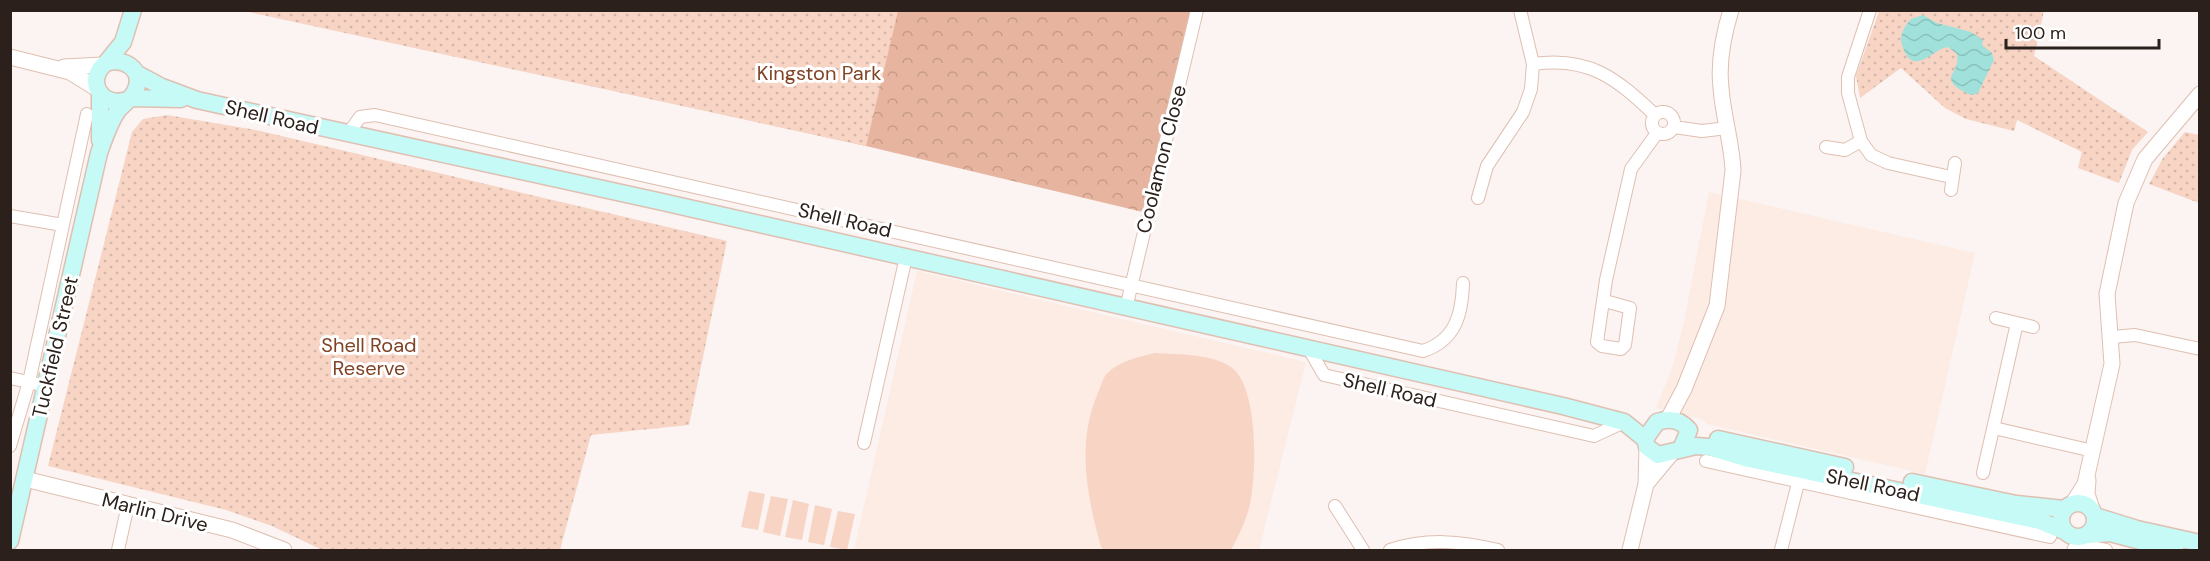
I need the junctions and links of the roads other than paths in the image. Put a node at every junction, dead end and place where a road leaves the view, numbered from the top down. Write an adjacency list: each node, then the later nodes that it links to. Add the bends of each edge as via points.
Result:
1 (133, 10): 6 (main road)
2 (1197, 10): 33 (street, Coolamon Close)
3 (1520, 10): 9 (street)
4 (1731, 10): 19 (street, via 1723,34 1720,64)
5 (1870, 10): 22 (street, via 1848,77 1848,93)
6 (129, 29): 8 (main road); 11 (main road)
7 (10, 57): 10 (street)
8 (105, 64): 10 (street); 11 (main road, via 120,60); 12 (main road, via 96,75)
9 (1533, 64): 17 (street, via 1589,66 1627,88); 28 (street, via 1528,101 1487,166)
10 (55, 66): 12 (street, via 82,78)
11 (134, 70): 14 (main road, via 137,87); 15 (main road, Shell Road, via 162,87)
12 (98, 91): 14 (main road, via 113,102); 24 (main road, Tuckfield Street)
13 (2199, 94): 40 (street, via 2155,144 2132,187 2107,294)
14 (129, 99): 15 (main road, Shell Road); 24 (main road, Tuckfield Street, via 113,118)
15 (197, 100): 21 (main road, Shell Road)
16 (87, 114): 30 (street, Tuckfield Street)
17 (1654, 115): 18 (street, via 1668,112 1674,118); 20 (street, via 1652,126)
18 (1674, 127): 19 (street, via 1702,131); 20 (street, via 1668,134)
19 (1727, 128): 46 (street, via 1733,171 1717,306)
20 (1658, 133): 34 (street, via 1631,169 1606,280)
21 (348, 134): 31 (main road, Shell Road); 33 (street, Shell Road, via 360,117 375,115)
22 (1861, 141): 23 (street, via 1845,150); 26 (street, via 1871,155 1887,163)
23 (1826, 147)
24 (99, 153): 45 (main road, Tuckfield Street)
25 (1955, 163): 26 (street)
26 (1951, 177): 27 (street)
27 (1951, 190)
28 (1478, 198)
29 (10, 216): 30 (street)
30 (63, 225): 44 (street, Tuckfield Street)
31 (906, 257): 35 (main road, Shell Road); 52 (street)
32 (1463, 283): 39 (street, via 1462,308 1455,327 1436,346 1423,351)
33 (1130, 285): 35 (street, Coolamon Close); 39 (street, Shell Road)
34 (1605, 301)
35 (1126, 308): 42 (main road, Shell Road)
36 (1996, 318): 37 (street)
37 (2017, 323): 38 (street); 51 (street)
38 (2033, 327)
39 (1330, 332): 42 (street, Shell Road)
40 (2112, 337): 41 (street, via 2134,335); 56 (street, via 2112,364)
41 (2199, 349)
42 (1317, 350): 47 (main road, Shell Road); 49 (street, Shell Road, via 1324,375 1594,436)
43 (10, 378): 44 (street)
44 (29, 382): 45 (street); 54 (street, Tuckfield Street)
45 (47, 386): 60 (main road, Tuckfield Street)
46 (1684, 389): 48 (street); 50 (street)
47 (1563, 406): 48 (main road, Shell Road); 49 (main road, Shell Road)
48 (1662, 420): 50 (main road, Shell Road); 53 (main road)
49 (1624, 422): 53 (main road, Shell Road)
50 (1687, 428): 55 (main road); 63 (main road, Shell Road, via 1707,437)
51 (1994, 428): 56 (street); 59 (street)
52 (864, 443)
53 (1646, 443): 55 (main road, Shell Road, via 1658,455); 62 (street)
54 (10, 446)
55 (1676, 451): 62 (street); 63 (main road, Shell Road, via 1709,447 1749,459)
56 (2093, 451): 58 (street)
57 (1706, 461): 61 (street, Shell Road)
58 (2089, 471): 66 (street); 67 (street, via 2087,494)
59 (1983, 473)
60 (25, 479): 64 (street, Marlin Drive); 69 (main road, Tuckfield Street)
61 (1798, 483): 68 (street, Shell Road); 77 (street)
62 (1646, 484): 76 (street)
63 (1909, 487): 66 (main road, Shell Road, via 2016,504); 68 (main road, Shell Road, via 2040,521)
64 (128, 505): 71 (street); 72 (street, Marlin Drive, via 232,530)
65 (1335, 506): 73 (street)
66 (2069, 506): 67 (main road, via 2084,504); 68 (main road, via 2061,519)
67 (2093, 512): 68 (main road, via 2095,526); 70 (main road, via 2137,529)
68 (2074, 540): 78 (street, Shell Road); 79 (main road, Shell Road, via 2110,533)
69 (10, 541)
70 (2199, 543)
71 (117, 550)
72 (284, 550)
73 (1363, 550)
74 (1390, 550): 75 (street, via 1440,541)
75 (1498, 550)
76 (1630, 550)
77 (1781, 550)
78 (2106, 550)
79 (2175, 550)

